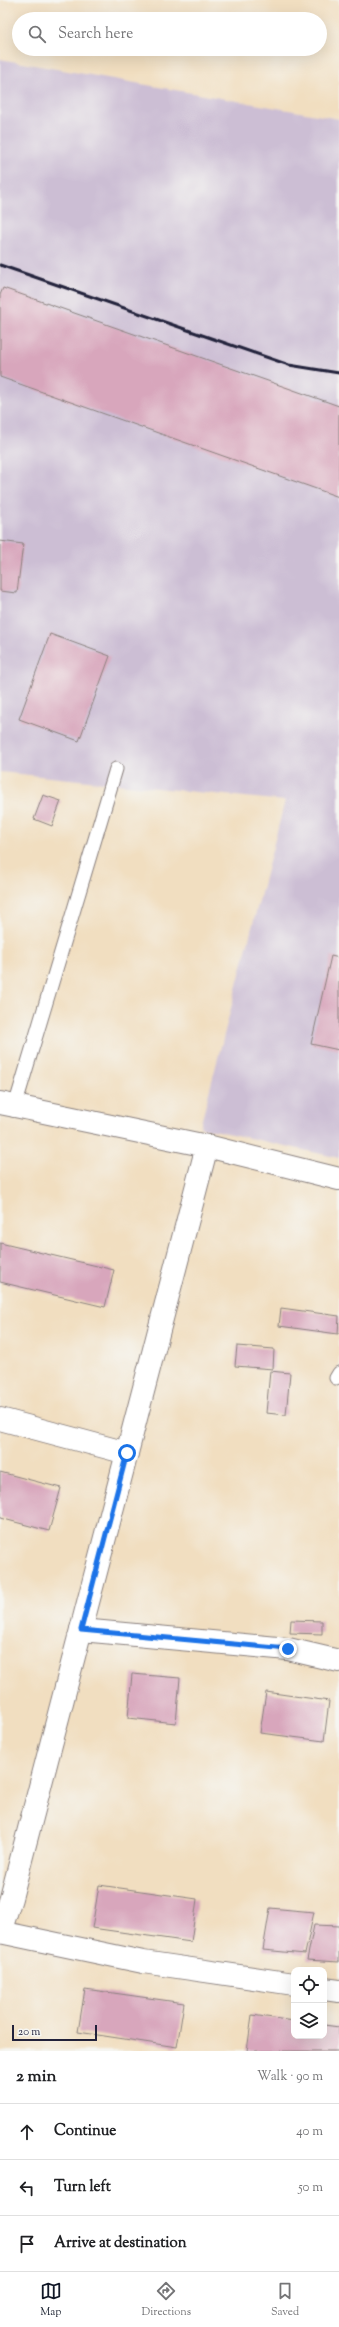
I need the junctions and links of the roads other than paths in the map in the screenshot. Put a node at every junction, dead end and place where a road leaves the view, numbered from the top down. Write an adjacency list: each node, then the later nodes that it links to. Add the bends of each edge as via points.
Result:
1 (116, 769): 2 (lane)
2 (8, 1105): 3 (street)
3 (207, 1146): 4 (street); 6 (street)
4 (339, 1179)
5 (0, 1419): 6 (street)
6 (127, 1453): 7 (street)
7 (81, 1630): 8 (street, via 288,1649); 9 (street)
8 (339, 1661)
9 (6, 1896): 10 (street)
10 (0, 1932): 11 (street, via 143,1962)
11 (291, 1984)
12 (327, 1989): 13 (street)
13 (339, 1991)

